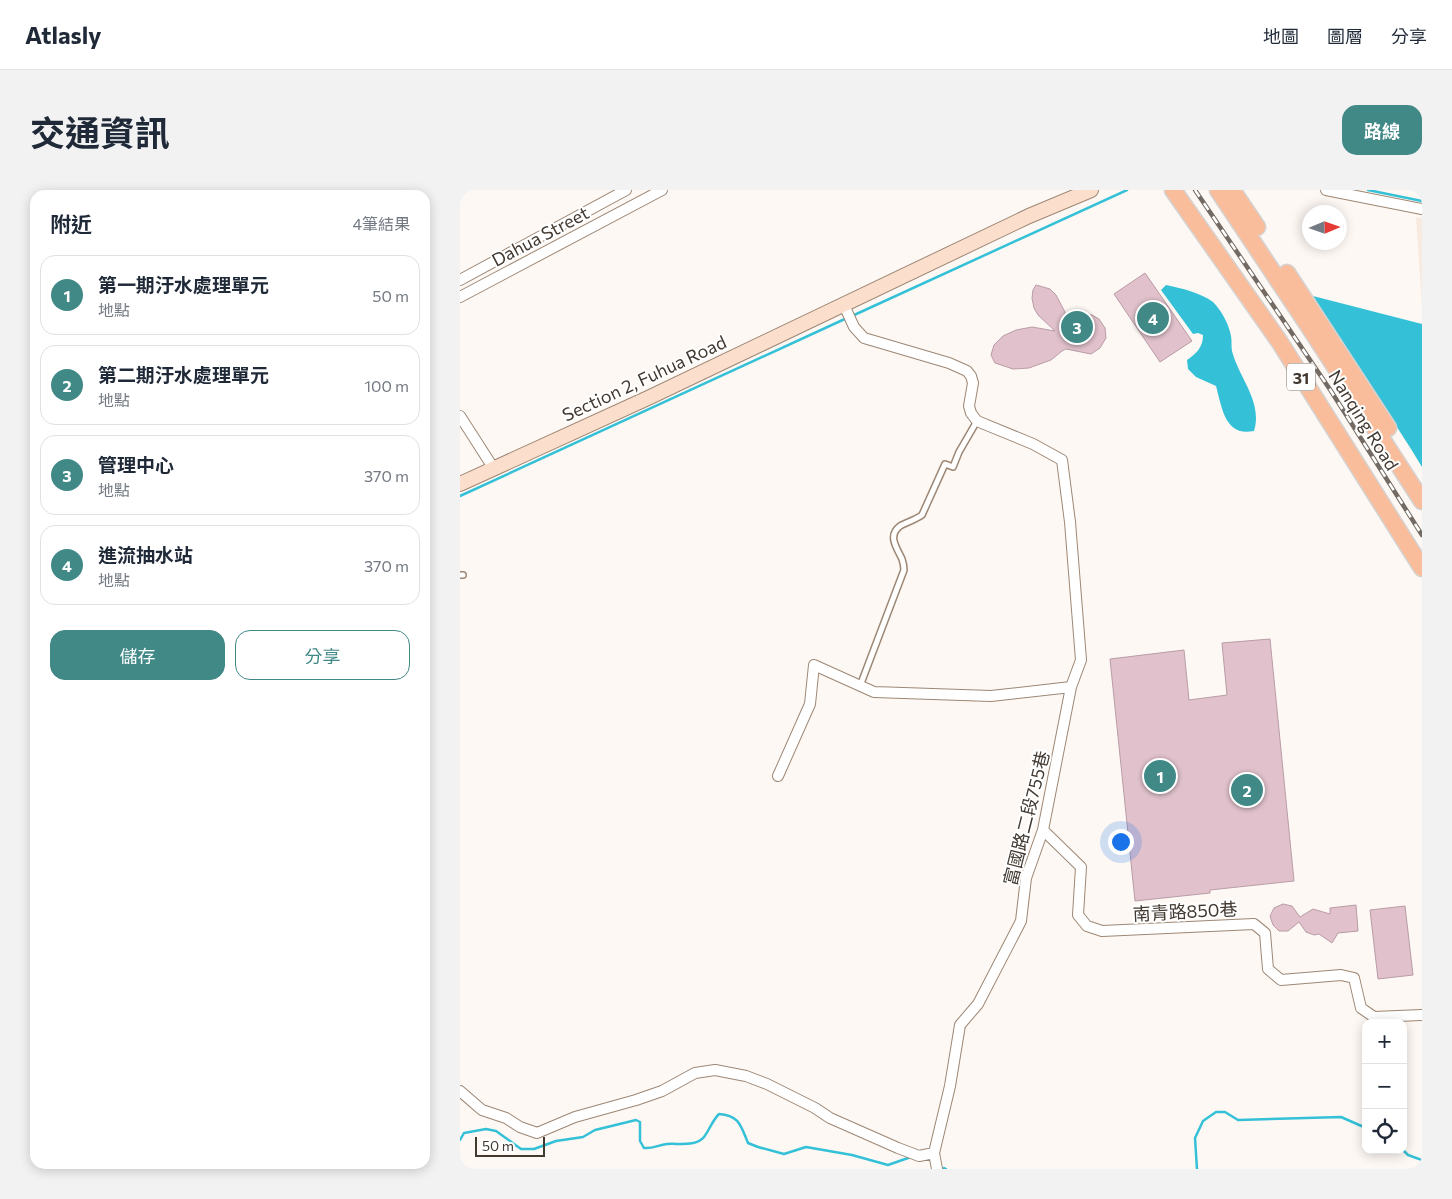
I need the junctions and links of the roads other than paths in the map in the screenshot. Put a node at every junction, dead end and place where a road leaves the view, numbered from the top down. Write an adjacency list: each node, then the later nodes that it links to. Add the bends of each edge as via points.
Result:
1 (626, 190): 10 (street, Dahua Street)
2 (662, 190): 11 (street, Dahua Street)
3 (1091, 190): 14 (street, Section 2, Fuhua Road, via 1030,216)
4 (1173, 190): 18 (main road, 31, via 1279,341)
5 (1185, 190): 15 (main road, Nanqing Road / 31, via 1271,311)
6 (1218, 190): 22 (main road, Nanqing Road / 31)
7 (1232, 190): 20 (main road)
8 (1326, 190): 9 (street)
9 (1422, 209)
10 (571, 220): 11 (street); 12 (street, Dahua Street)
11 (578, 234): 13 (street, Dahua Street)
12 (460, 280)
13 (460, 297)
14 (846, 309): 17 (street, via 854,327 864,338 967,370 973,383 969,406); 19 (street, Section 2, Fuhua Road)
15 (1328, 399): 18 (main road); 23 (main road, Nanqing Road / 31)
16 (460, 416): 19 (street)
17 (977, 421): 25 (lane, via 952,467 945,464 922,515 899,527 893,534 893,543 904,570); 26 (street, 富國路二段755巷, via 1062,460 1081,660)
18 (1344, 445): 24 (main road, 31)
19 (494, 469): 21 (street, Section 2, Fuhua Road)
20 (1422, 480)
21 (460, 484)
22 (1422, 501)
23 (1422, 550)
24 (1422, 568)
25 (860, 686): 26 (street, via 874,692 991,696); 27 (street, via 814,665 810,704)
26 (1071, 687): 28 (street, 富國路二段755巷)
27 (778, 776)
28 (1043, 830): 29 (street, 南青路850巷, via 1081,867 1078,916 1088,926 1102,931 1254,924 1265,933 1268,969 1281,980 1341,975 1354,978 1361,1008 1374,1017); 31 (street, 富國路二段755巷, via 1026,878 1020,921 978,1004 960,1025)
29 (1422, 1015)
30 (460, 1091): 31 (street, via 482,1110 537,1133 576,1117 662,1091 695,1073 715,1070 767,1084 830,1118 919,1156)
31 (934, 1153): 32 (street, 富國路二段755巷)
32 (937, 1169)

